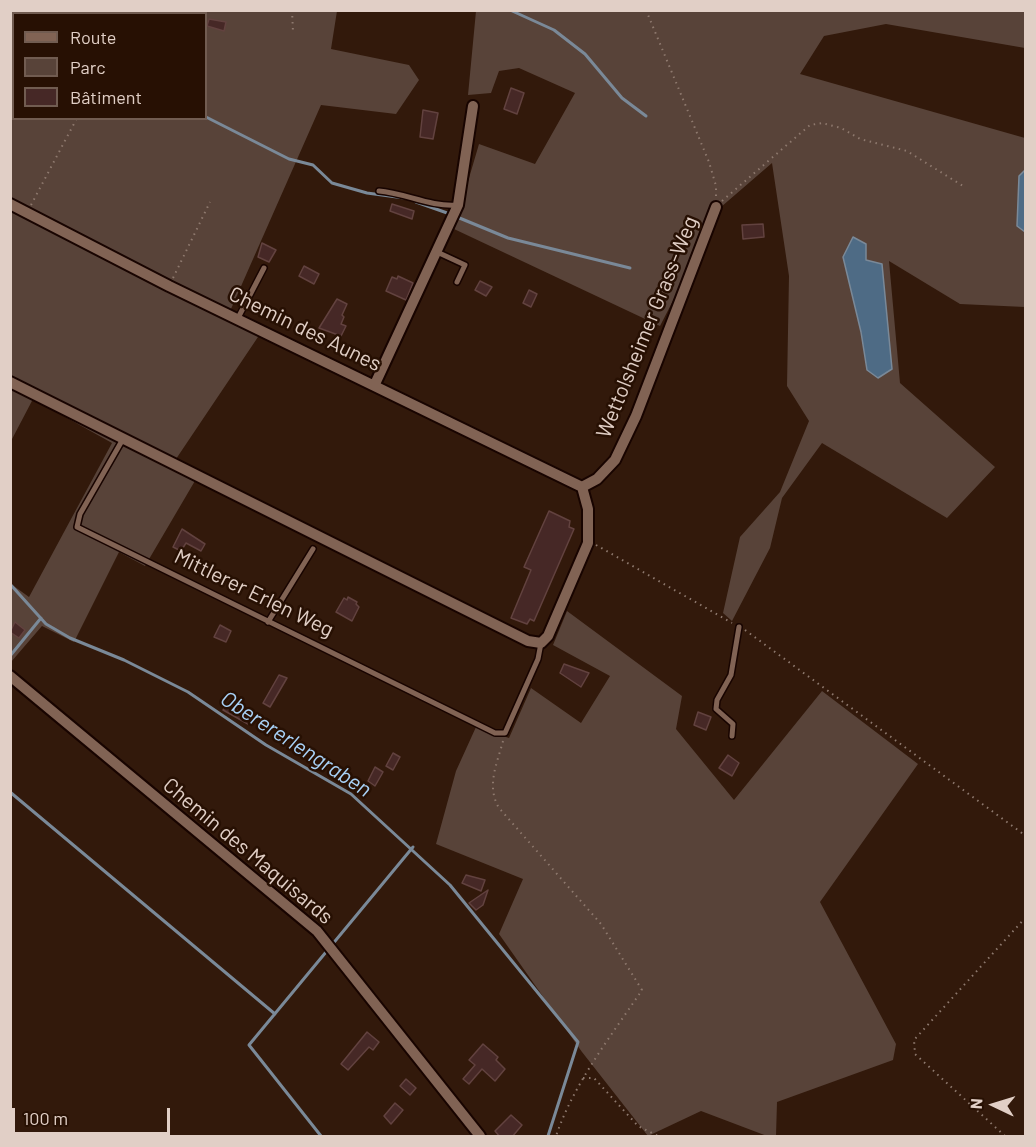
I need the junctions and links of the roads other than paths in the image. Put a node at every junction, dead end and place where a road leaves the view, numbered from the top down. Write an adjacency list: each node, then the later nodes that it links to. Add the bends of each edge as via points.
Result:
1 (473, 106): 4 (street)
2 (379, 191): 4 (lane, via 444,206)
3 (10, 204): 9 (street, Chemin des Aunes)
4 (458, 205): 6 (street)
5 (716, 207): 13 (street, Wettolsheimer Grass-Weg, via 632,425 615,460)
6 (437, 252): 8 (lane, via 465,265); 11 (street)
7 (264, 268): 9 (lane)
8 (457, 282)
9 (238, 318): 11 (street, Chemin des Aunes)
10 (10, 382): 12 (street)
11 (375, 384): 13 (street, Chemin des Aunes)
12 (123, 439): 15 (lane, Mittlerer Erlen Weg, via 80,514 77,527); 17 (street, via 528,641)
13 (582, 487): 17 (street, via 588,509 588,543 548,636)
14 (313, 549): 15 (lane)
15 (268, 622): 17 (lane, Mittlerer Erlen Weg, via 495,733 505,733 538,659)
16 (739, 627): 19 (lane, via 731,675 716,709 733,724)
17 (541, 643)
18 (10, 676): 20 (street, Chemin des Maquisards, via 317,931)
19 (732, 736)
20 (480, 1137)

